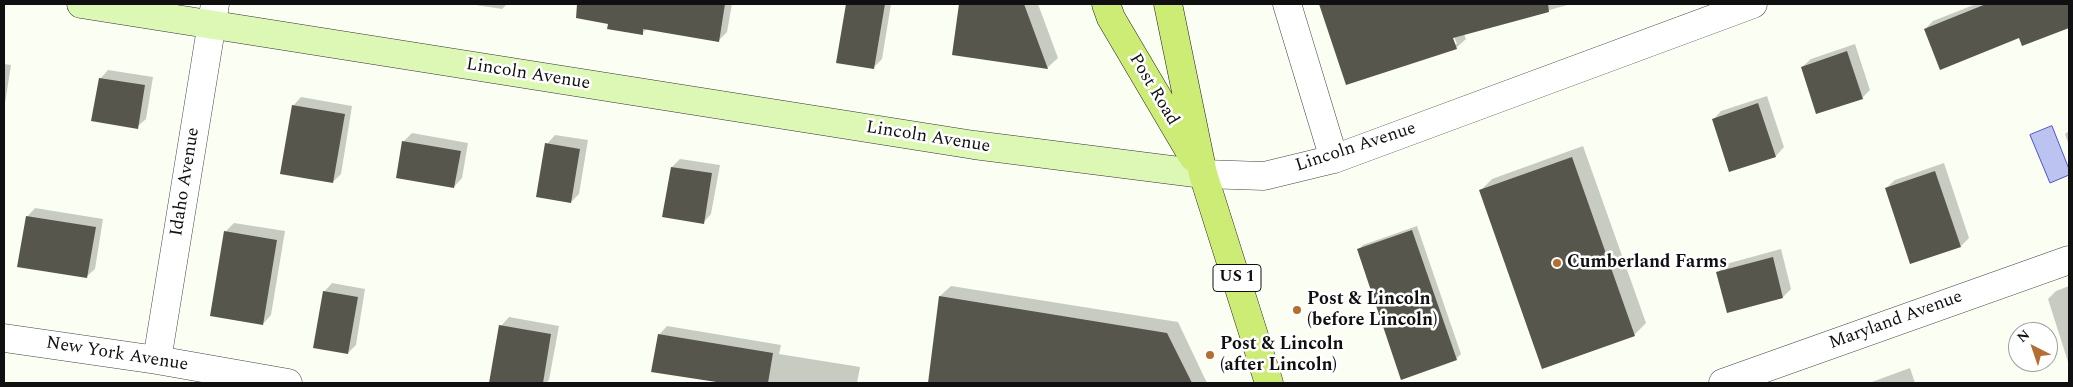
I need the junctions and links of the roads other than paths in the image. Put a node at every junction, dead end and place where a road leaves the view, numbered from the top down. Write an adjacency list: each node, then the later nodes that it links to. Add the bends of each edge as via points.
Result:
1 (81, 4): 6 (street, Lincoln Avenue)
2 (1106, 4): 8 (main road, Post Road / US 1, via 1111,18)
3 (1168, 4): 8 (main road, Post Road / US 1)
4 (1286, 4): 7 (street)
5 (1753, 4): 7 (street, Lincoln Avenue)
6 (214, 15): 8 (street, Lincoln Avenue, via 974,145); 11 (street, Idaho Avenue)
7 (1334, 159): 8 (street, Lincoln Avenue, via 1264,176)
8 (1203, 174): 13 (main road, Post Road / US 1)
9 (2069, 260): 14 (street, Maryland Avenue)
10 (4, 338): 11 (street, New York Avenue)
11 (157, 360): 12 (street, New York Avenue)
12 (288, 383)
13 (1269, 383)
14 (1723, 383)

